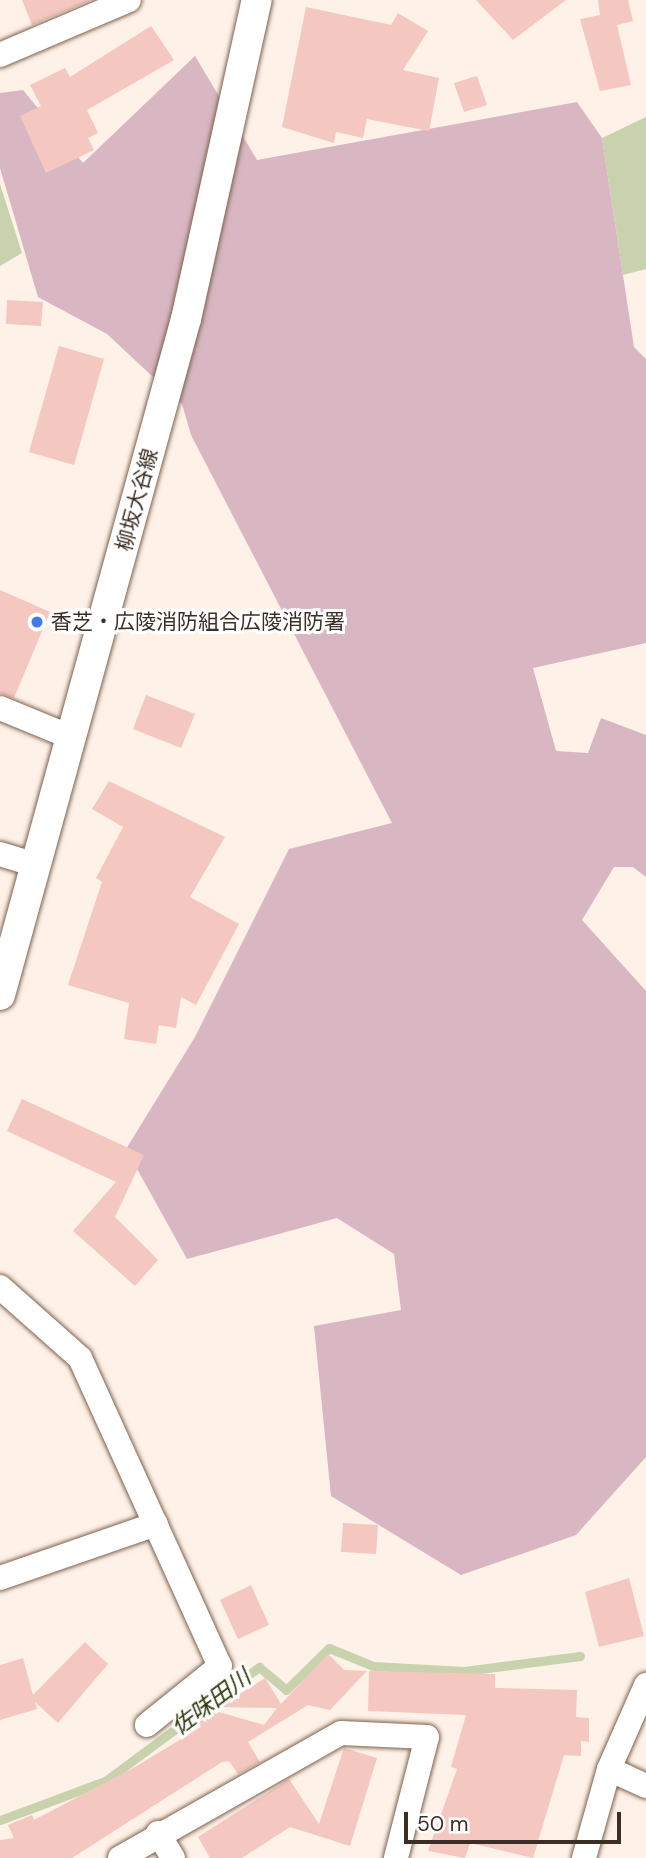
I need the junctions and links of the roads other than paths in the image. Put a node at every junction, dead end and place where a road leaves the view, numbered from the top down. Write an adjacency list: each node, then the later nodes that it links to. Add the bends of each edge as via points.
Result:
1 (257, 0): 5 (street, 柳坂大谷線, via 186,319)
2 (124, 1): 3 (street)
3 (0, 55)
4 (0, 708): 5 (street)
5 (73, 738): 7 (street, 柳坂大谷線)
6 (0, 854): 7 (street)
7 (37, 864): 8 (street, 柳坂大谷線)
8 (0, 995)
9 (0, 1287): 10 (street, via 80,1358)
10 (156, 1524): 11 (street); 13 (street, via 220,1666)
11 (0, 1578)
12 (646, 1685): 14 (street)
13 (146, 1725)
14 (609, 1769): 15 (street); 20 (street)
15 (646, 1786)
16 (158, 1833): 17 (street); 18 (street); 19 (street, via 341,1733 427,1737)
17 (120, 1858)
18 (173, 1858)
19 (396, 1858)
20 (584, 1858)

